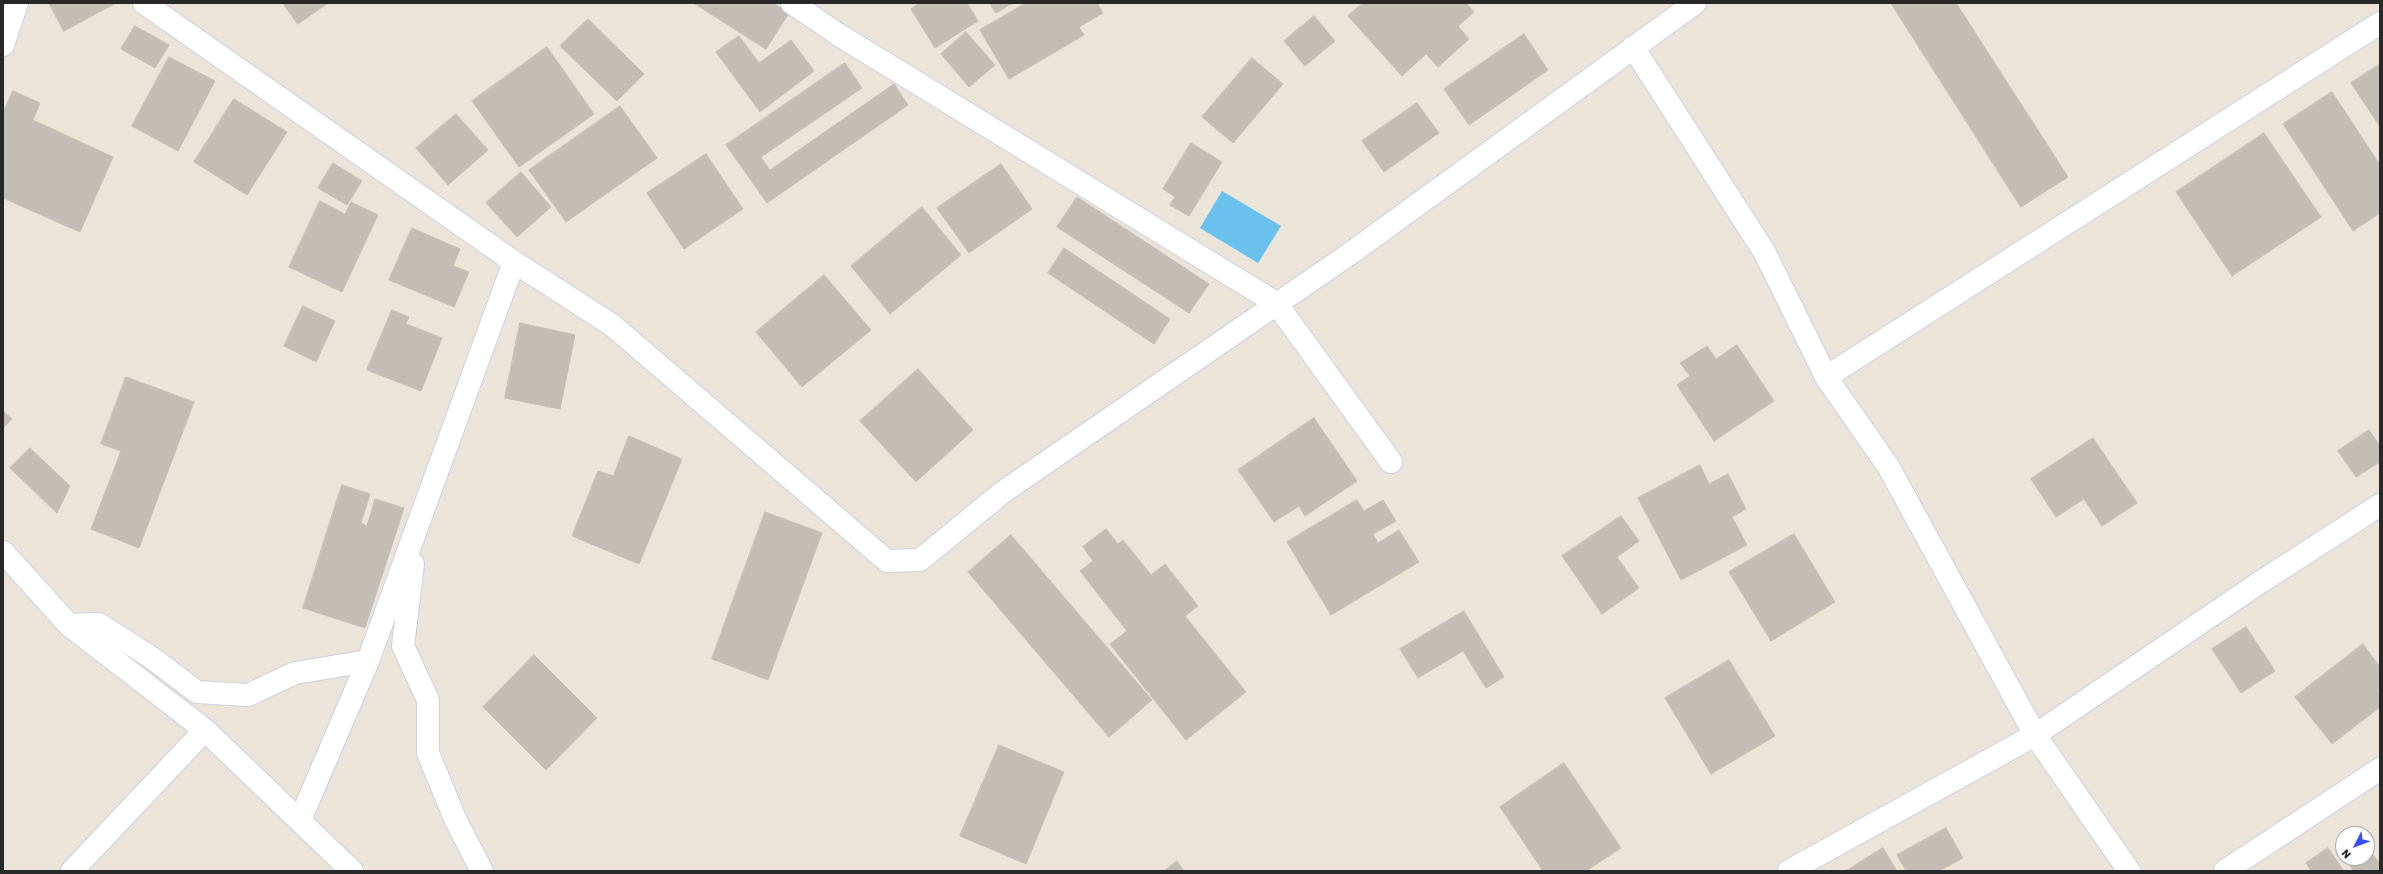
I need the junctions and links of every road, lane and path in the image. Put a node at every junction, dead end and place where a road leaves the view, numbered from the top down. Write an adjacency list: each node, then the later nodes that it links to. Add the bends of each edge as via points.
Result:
1 (17, 3): 6 (street)
2 (144, 3): 8 (street)
3 (792, 3): 9 (street, via 839,35)
4 (1695, 3): 7 (street)
5 (2380, 23): 10 (street)
6 (3, 45)
7 (1633, 47): 9 (street, via 1351,252); 10 (street, via 1765,253)
8 (514, 262): 9 (street, via 612,325 888,560 920,560 1003,492); 13 (street)
9 (1276, 303): 11 (street)
10 (1826, 377): 18 (street, via 1888,466)
11 (1391, 462)
12 (2380, 505): 18 (street)
13 (418, 526): 16 (street); 23 (street, via 403,646 428,700 428,754 456,821)
14 (3, 552): 15 (street)
15 (69, 625): 16 (street, via 98,624 152,658 197,692 248,695 295,672); 17 (street)
16 (368, 661): 20 (street)
17 (205, 730): 20 (street); 21 (street)
18 (2034, 735): 24 (street); 25 (street)
19 (2380, 769): 26 (street)
20 (300, 820): 22 (street)
21 (72, 871)
22 (352, 871)
23 (482, 871)
24 (1789, 871)
25 (2129, 871)
26 (2225, 871)

